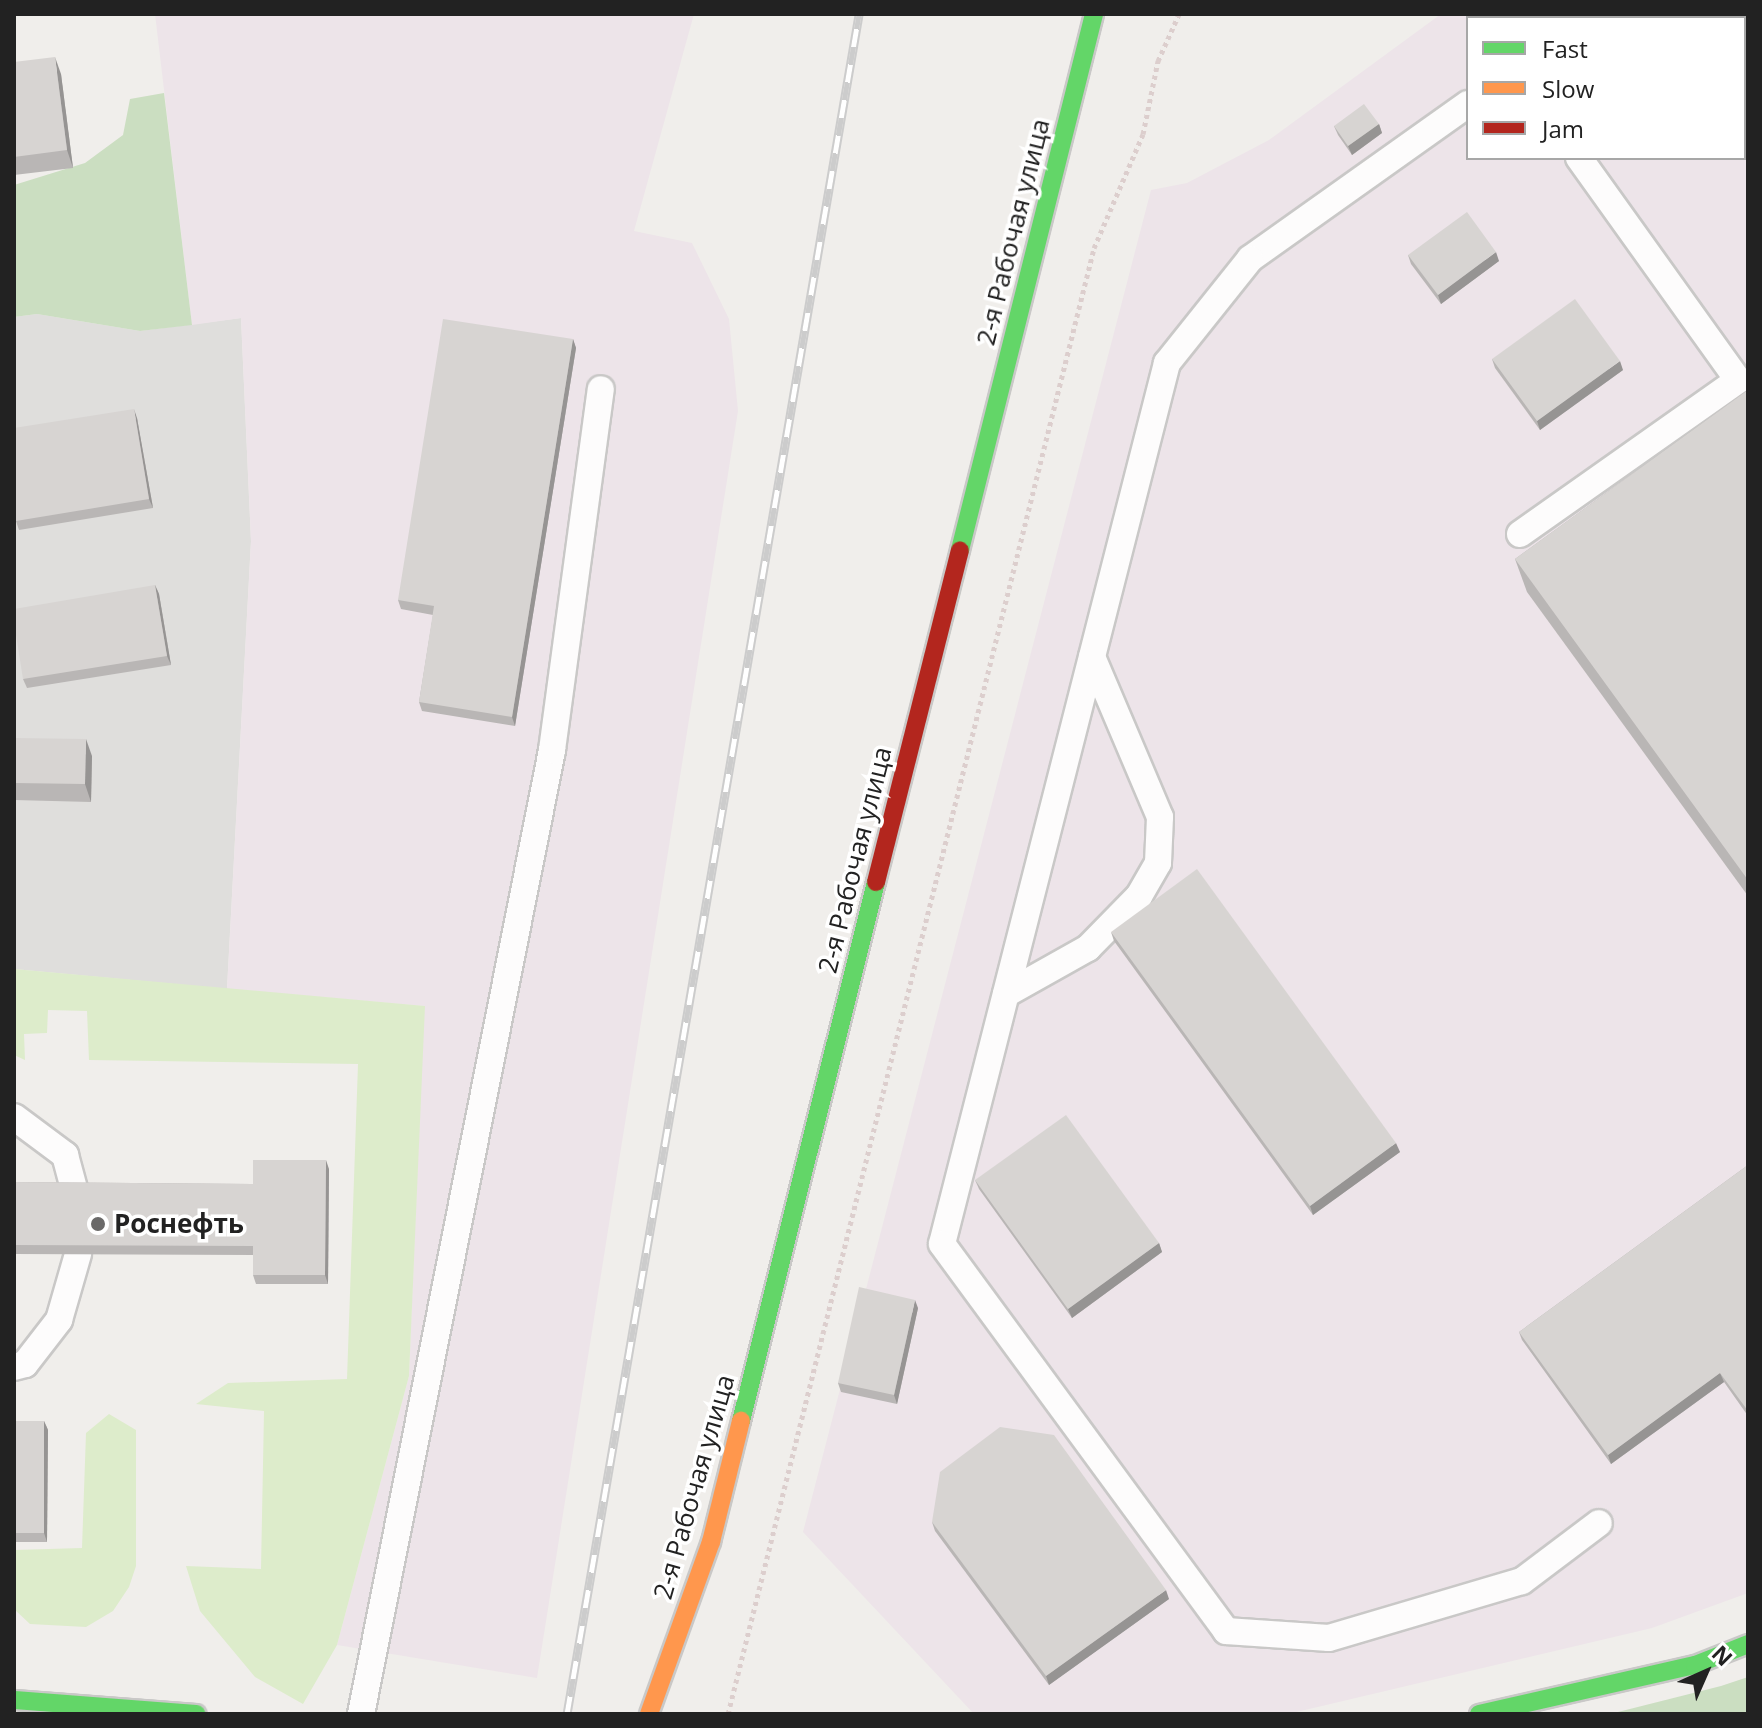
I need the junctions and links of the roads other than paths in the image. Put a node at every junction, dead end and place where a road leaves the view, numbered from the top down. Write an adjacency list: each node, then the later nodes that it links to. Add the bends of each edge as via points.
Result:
1 (1094, 14): 19 (main road, 2-я Рабочая улица, via 711,1542)
2 (1466, 105): 7 (lane, via 1250,259 1167,363)
3 (1581, 160): 4 (lane)
4 (1743, 376): 6 (lane)
5 (601, 389): 18 (lane, via 541,812)
6 (1520, 534)
7 (1092, 657): 8 (lane); 8 (lane, via 1160,817 1158,863 1139,896 1088,948)
8 (1006, 994): 13 (lane, via 942,1244 1226,1631 1329,1638 1522,1581)
9 (14, 1117): 10 (lane, via 65,1155)
10 (75, 1192)
11 (78, 1254): 12 (lane, via 59,1320 25,1364)
12 (14, 1367)
13 (1599, 1523)
14 (1748, 1644): 20 (main road, via 1695,1665)
15 (14, 1700): 16 (main road)
16 (66, 1708): 17 (main road)
17 (196, 1714)
18 (361, 1714)
19 (649, 1714)
20 (1479, 1714)

